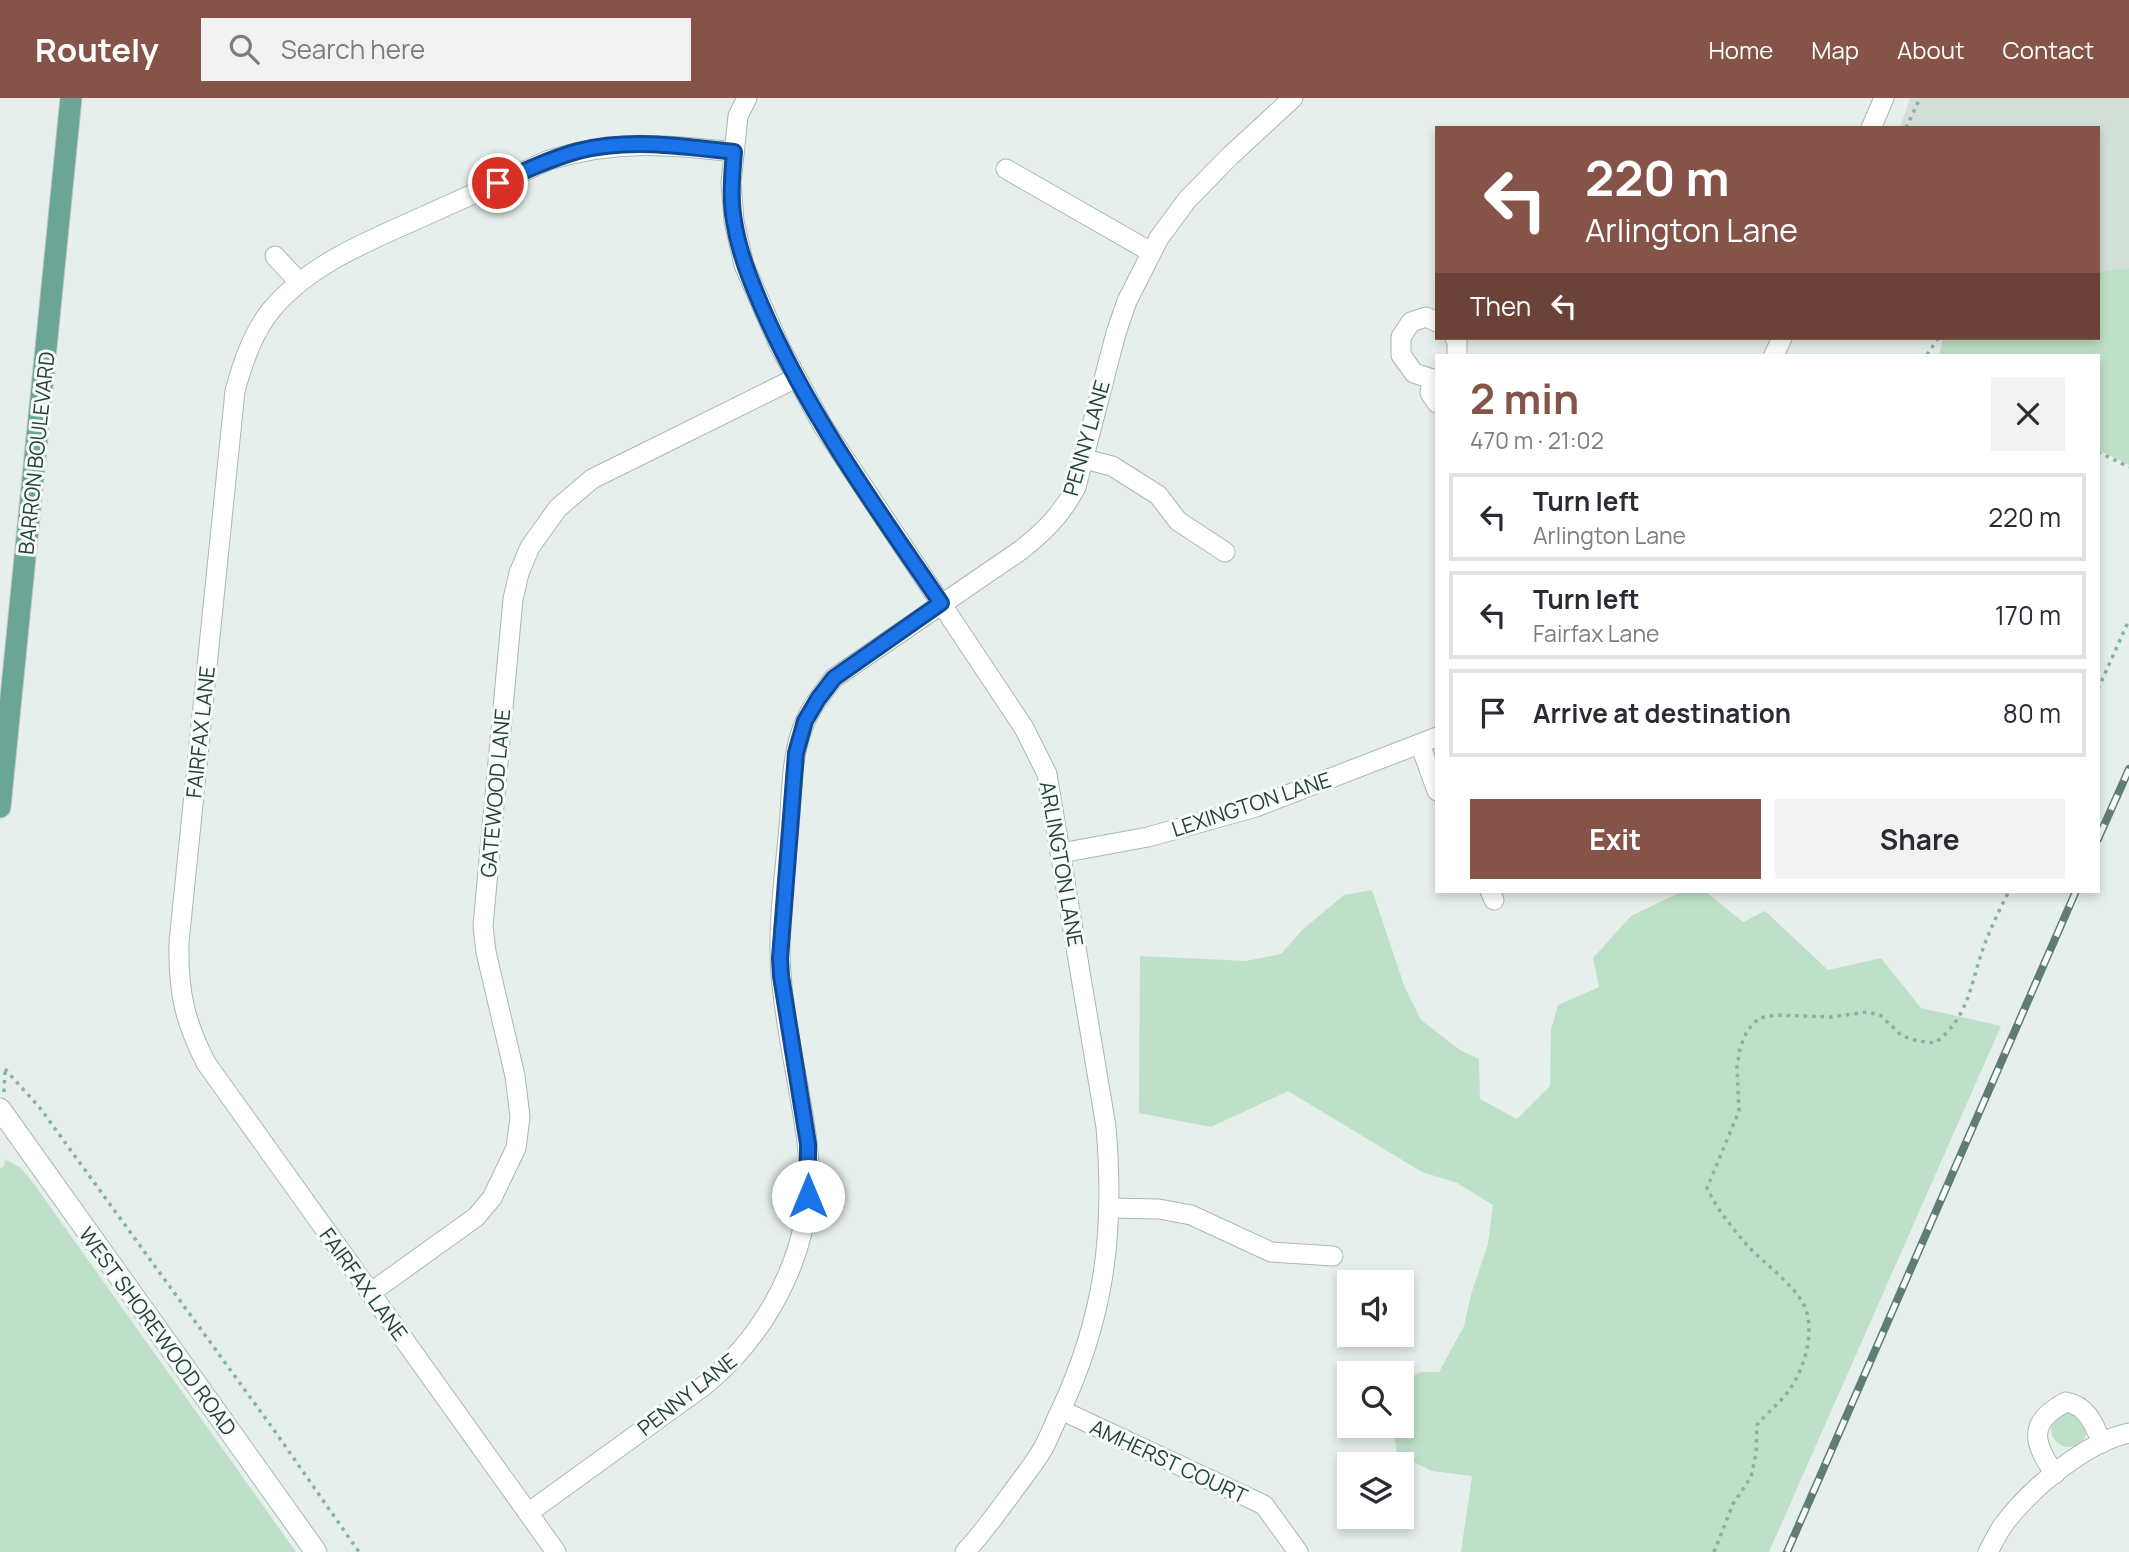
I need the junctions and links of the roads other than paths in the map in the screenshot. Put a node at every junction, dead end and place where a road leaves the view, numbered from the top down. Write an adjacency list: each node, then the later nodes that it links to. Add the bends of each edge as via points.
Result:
1 (71, 98): 18 (main road, BARRON BOULEVARD)
2 (747, 98): 6 (street, ARLINGTON LANE, via 738,116)
3 (1293, 98): 8 (street, PENNY LANE, via 1187,200)
4 (1884, 98): 5 (street)
5 (1872, 126)
6 (734, 152): 10 (street, FAIRFAX LANE, via 665,144 581,150 345,252); 12 (street, ARLINGTON LANE, via 734,221 744,265)
7 (1006, 169): 8 (street)
8 (1151, 253): 15 (street, PENNY LANE, via 1115,332)
9 (275, 256): 10 (street)
10 (299, 282): 26 (street, FAIRFAX LANE, via 257,332 235,391 178,976 193,1038 206,1063)
11 (1435, 321): 13 (street, via 1426,317 1411,322 1401,337 1401,355 1414,373)
12 (796, 377): 17 (street, ARLINGTON LANE, via 822,426); 26 (street, GATEWOOD LANE, via 592,479 558,508 530,547 513,599 482,926 515,1076 520,1117 516,1149 492,1198 476,1217)
13 (1434, 378): 14 (street, via 1430,393)
14 (1435, 400)
15 (1084, 459): 16 (street, via 1112,466 1158,495 1178,521); 17 (street, PENNY LANE, via 1065,509 1047,530)
16 (1224, 552)
17 (941, 603): 22 (street, ARLINGTON LANE, via 1024,729 1041,763); 31 (street, PENNY LANE, via 834,678 805,721 796,753 780,964 808,1144 808,1196 803,1235 788,1276 769,1314 727,1367)
18 (7, 659): 21 (main road, BARRON BOULEVARD)
19 (1429, 741): 20 (street); 22 (street, LEXINGTON LANE, via 1256,807 1148,838)
20 (1435, 778)
21 (0, 807)
22 (1061, 853): 24 (street, ARLINGTON LANE, via 1106,1127)
23 (0, 1110): 32 (main road, WEST SHOREWOOD ROAD)
24 (1109, 1208): 25 (street, via 1191,1215 1271,1252); 27 (street, ARLINGTON LANE, via 1105,1270 1095,1318 1079,1372)
25 (1333, 1256)
26 (370, 1293): 31 (street, FAIRFAX LANE)
27 (1060, 1410): 34 (street, ARLINGTON LANE, via 1040,1454); 35 (street, AMHERST COURT, via 1264,1505)
28 (2129, 1433): 29 (street)
29 (2102, 1443): 30 (street); 30 (street, via 2082,1407 2066,1402 2058,1406 2045,1418 2038,1436 2041,1454)
30 (2055, 1474): 36 (street, via 2004,1524)
31 (528, 1513): 33 (street, FAIRFAX LANE)
32 (316, 1552)
33 (555, 1552)
34 (965, 1552)
35 (1298, 1552)
36 (1988, 1552)

